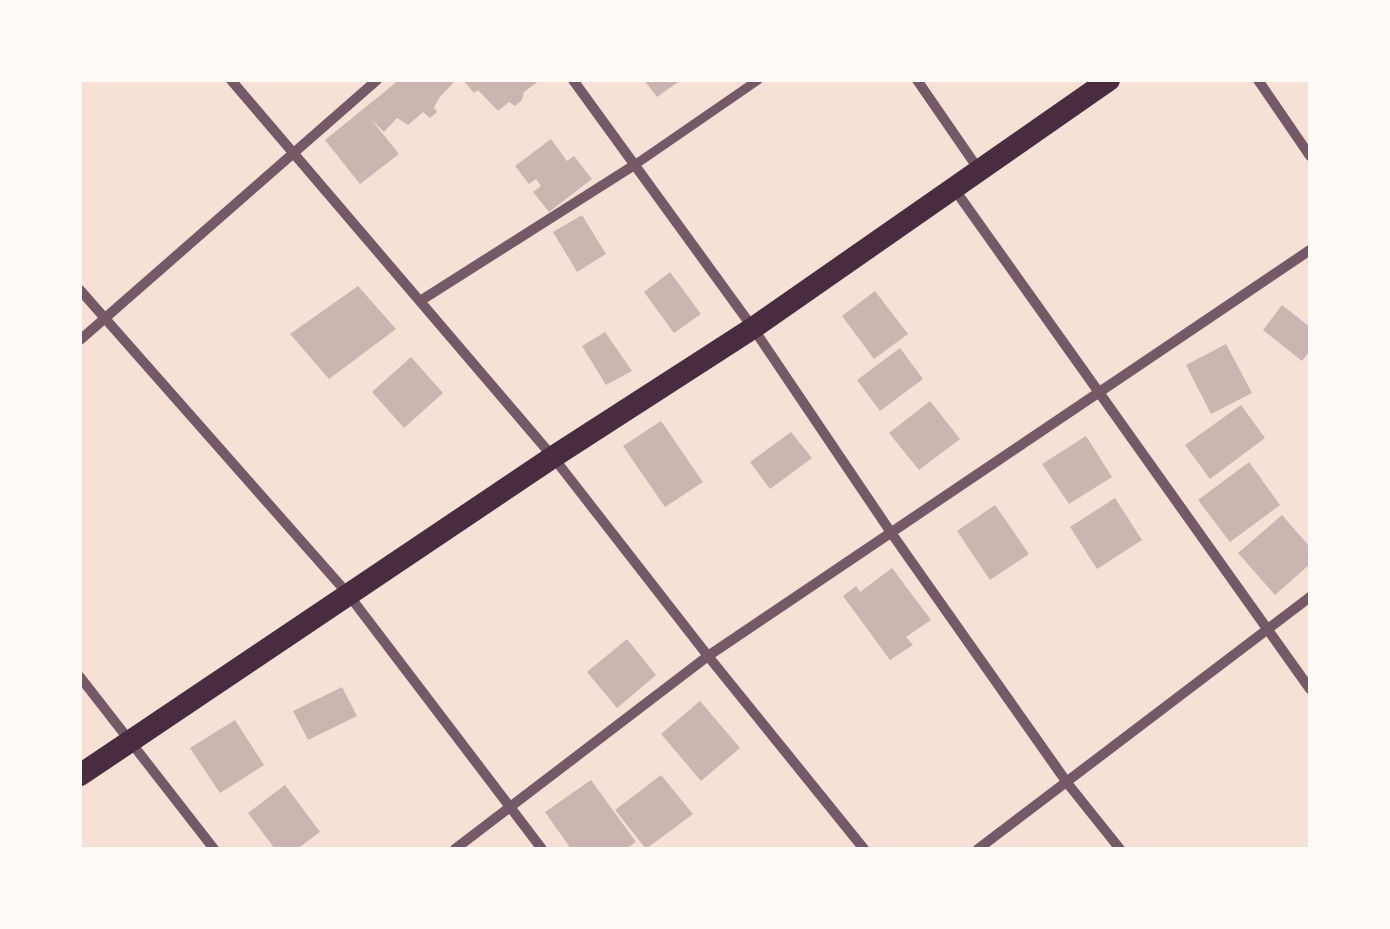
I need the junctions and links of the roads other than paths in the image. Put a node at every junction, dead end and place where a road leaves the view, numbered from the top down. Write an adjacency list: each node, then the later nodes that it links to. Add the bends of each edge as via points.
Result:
1 (232, 80): 8 (street)
2 (376, 80): 8 (street)
3 (572, 80): 10 (street)
4 (758, 80): 10 (street)
5 (917, 80): 11 (street)
6 (1109, 80): 11 (highway)
7 (1258, 80): 9 (street)
8 (293, 152): 15 (street); 16 (street)
9 (1310, 156)
10 (636, 164): 15 (street); 17 (street)
11 (980, 171): 12 (highway)
12 (955, 190): 17 (highway); 19 (street)
13 (1310, 250): 19 (street)
14 (80, 290): 16 (street)
15 (420, 301): 20 (street)
16 (105, 318): 18 (street); 22 (street)
17 (753, 328): 20 (highway); 21 (street)
18 (80, 340)
19 (1098, 393): 21 (street); 24 (street)
20 (553, 457): 22 (highway); 25 (street)
21 (892, 534): 25 (street); 30 (street)
22 (348, 594): 28 (highway); 31 (street)
23 (1310, 597): 24 (street)
24 (1268, 627): 27 (street); 30 (street)
25 (708, 656): 31 (street); 35 (street)
26 (80, 677): 28 (street)
27 (1310, 688)
28 (130, 742): 29 (highway); 32 (street)
29 (80, 775)
30 (1068, 784): 36 (street); 37 (street)
31 (510, 807): 33 (street); 34 (street)
32 (214, 849)
33 (455, 849)
34 (542, 849)
35 (864, 849)
36 (978, 849)
37 (1120, 849)

